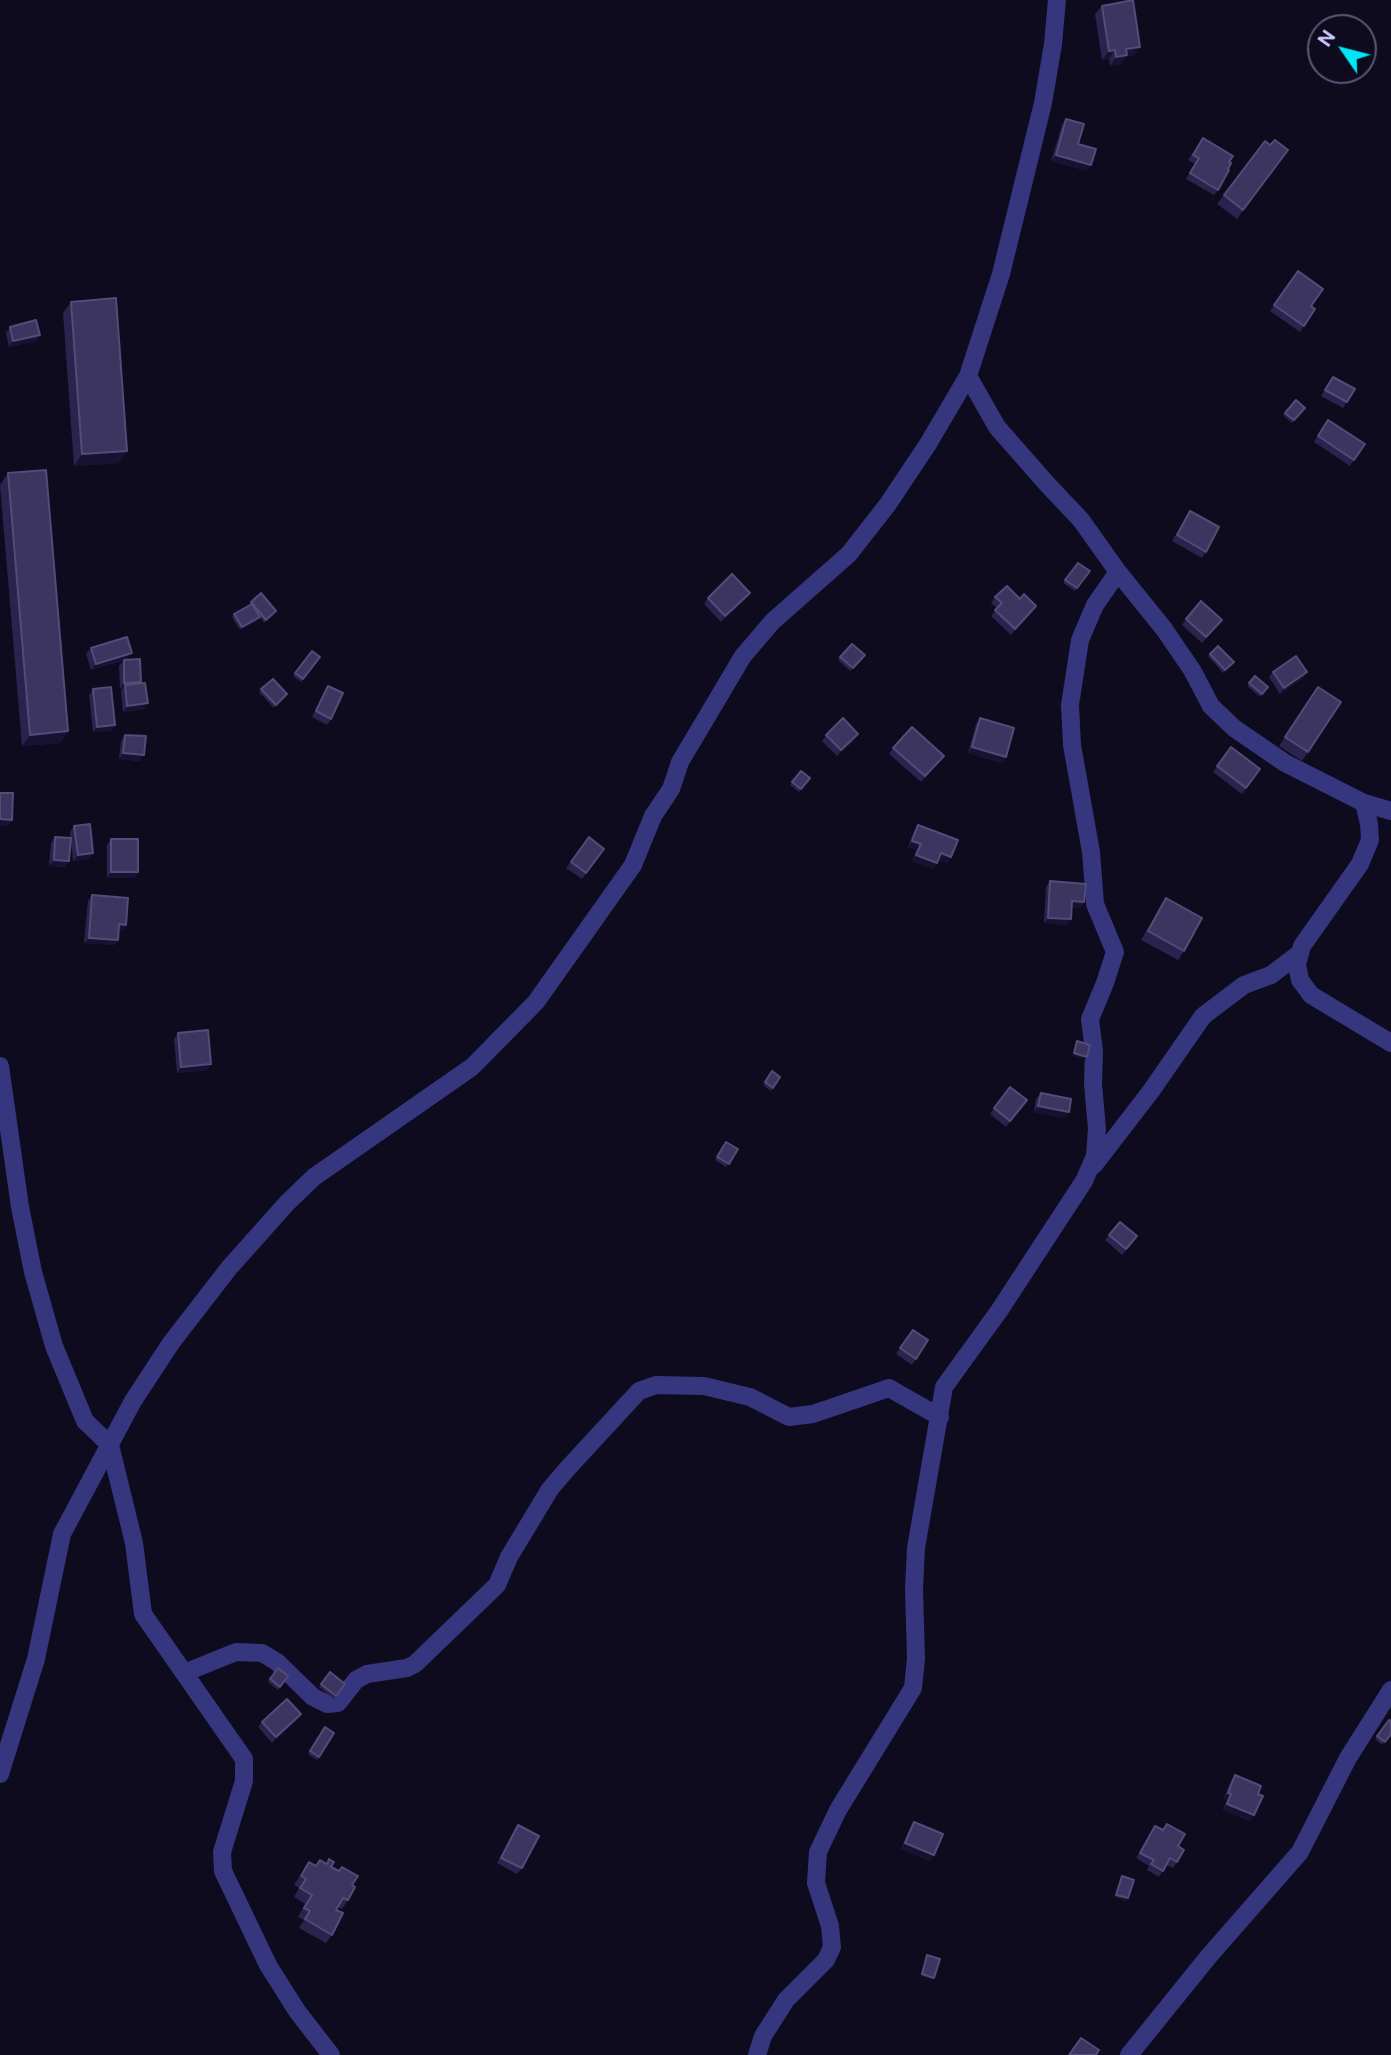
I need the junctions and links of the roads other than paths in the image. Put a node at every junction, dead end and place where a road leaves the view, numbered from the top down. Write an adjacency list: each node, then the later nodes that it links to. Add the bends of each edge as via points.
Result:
1 (1057, 0): 2 (street, via 1053,44 1024,184)
2 (968, 376): 3 (street, via 997,426 1081,520); 11 (street, via 888,505 855,547 773,621 743,656 680,762 633,865 536,1002 472,1066 314,1177 287,1203 171,1343)
3 (1118, 572): 4 (street, via 1164,629 1211,706 1234,729 1285,763); 9 (street, via 1095,605 1080,640 1070,705 1095,904 1115,952 1090,1018 1097,1129)
4 (1364, 803): 5 (street); 6 (street, via 1370,840 1360,863)
5 (1391, 811)
6 (1300, 953): 7 (street, via 1300,980 1311,995); 9 (street, via 1271,975 1244,985 1203,1016)
7 (1391, 1043)
8 (0, 1066): 11 (street, via 33,1272 85,1421)
9 (1091, 1169): 10 (street, via 999,1311 949,1377)
10 (940, 1417): 12 (street, via 889,1388 813,1414 789,1417 750,1397 704,1386 656,1385 639,1391 568,1468 550,1489 497,1585 415,1664 367,1674 356,1680 338,1703 327,1704 262,1653 236,1652); 16 (street, via 916,1548 914,1688 838,1810 818,1852 816,1883 832,1947 826,1960 786,2000 763,2036)
11 (110, 1445): 12 (street, via 134,1543 140,1602); 14 (street, via 62,1534 36,1659)
12 (184, 1673): 15 (street, via 244,1759 244,1781 222,1852 223,1871 268,1965)
13 (1391, 1690): 17 (street, via 1348,1758 1300,1852)
14 (0, 1774)
15 (331, 2055)
16 (757, 2055)
17 (1129, 2055)

